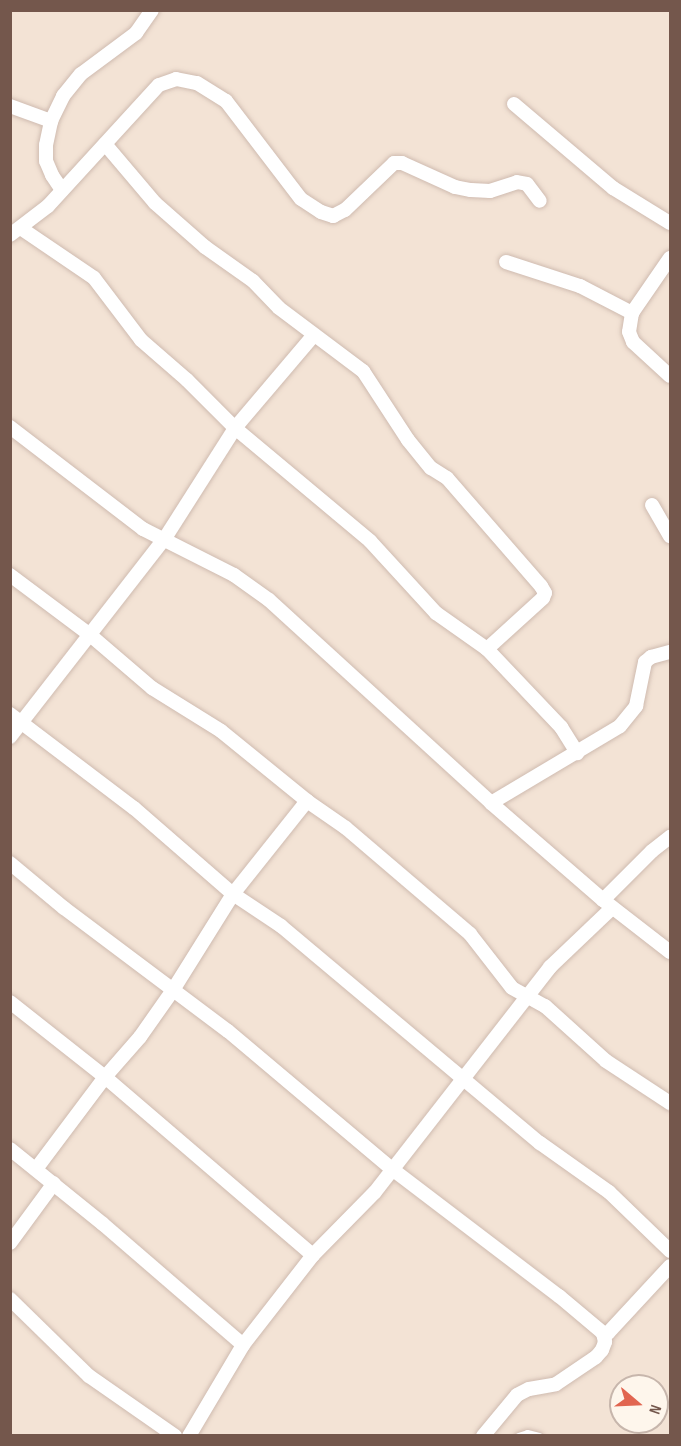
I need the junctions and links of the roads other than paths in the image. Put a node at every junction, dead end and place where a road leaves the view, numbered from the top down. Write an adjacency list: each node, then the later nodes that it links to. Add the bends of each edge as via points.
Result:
1 (152, 10): 4 (street, via 136,33 81,74 63,96)
2 (514, 104): 8 (street, via 613,188)
3 (10, 106): 4 (street)
4 (51, 121): 6 (street, via 46,161)
5 (105, 144): 6 (street); 7 (street, via 159,85 176,79 197,83 226,101 301,199 321,212 333,216 345,210 394,163 471,190 490,191 517,182 526,184); 13 (street, via 155,203)
6 (62, 190): 9 (street, via 48,207)
7 (540, 201)
8 (670, 223)
9 (16, 232): 16 (street, via 94,278 141,340)
10 (670, 258): 12 (street)
11 (506, 262): 12 (street, via 580,286)
12 (632, 313): 14 (street, via 629,332 633,342)
13 (314, 335): 16 (street); 22 (street, via 363,371 420,456 447,478 545,593)
14 (670, 376)
15 (10, 427): 19 (street, via 143,529)
16 (235, 428): 19 (street); 22 (street, via 370,541 436,613)
17 (652, 505): 18 (street)
18 (670, 536)
19 (165, 538): 21 (street); 28 (street, via 234,574 269,600)
20 (10, 575): 21 (street)
21 (88, 634): 24 (street); 27 (street, via 152,688 221,731)
22 (487, 649): 26 (street, via 561,727)
23 (670, 652): 26 (street, via 645,662 631,716)
24 (16, 718): 25 (street); 31 (street, via 134,808)
25 (10, 737)
26 (577, 753): 28 (street)
27 (307, 801): 31 (street); 35 (street, via 346,828 470,934 512,988)
28 (490, 803): 32 (street)
29 (670, 837): 32 (street, via 652,851)
30 (10, 863): 34 (street)
31 (233, 894): 34 (street); 38 (street, via 289,933)
32 (608, 904): 33 (street); 35 (street)
33 (670, 952)
34 (173, 990): 37 (street); 41 (street, via 285,1077)
35 (526, 994): 38 (street); 39 (street, via 606,1061)
36 (10, 1002): 37 (street)
37 (105, 1077): 42 (street); 46 (street)
38 (461, 1079): 41 (street); 45 (street, via 609,1192)
39 (670, 1103)
40 (10, 1149): 42 (street)
41 (392, 1168): 46 (street); 49 (street)
42 (36, 1169): 43 (street)
43 (54, 1183): 44 (street); 50 (street)
44 (10, 1243)
45 (670, 1251)
46 (314, 1256): 50 (street)
47 (670, 1266): 49 (street, via 608,1333)
48 (10, 1299): 51 (street, via 89,1376)
49 (603, 1333): 53 (street, via 605,1342 596,1357 556,1384 517,1395)
50 (243, 1345): 52 (street)
51 (175, 1436)
52 (189, 1436)
53 (483, 1436)
54 (518, 1436): 55 (lane, via 527,1432)
55 (539, 1436)

